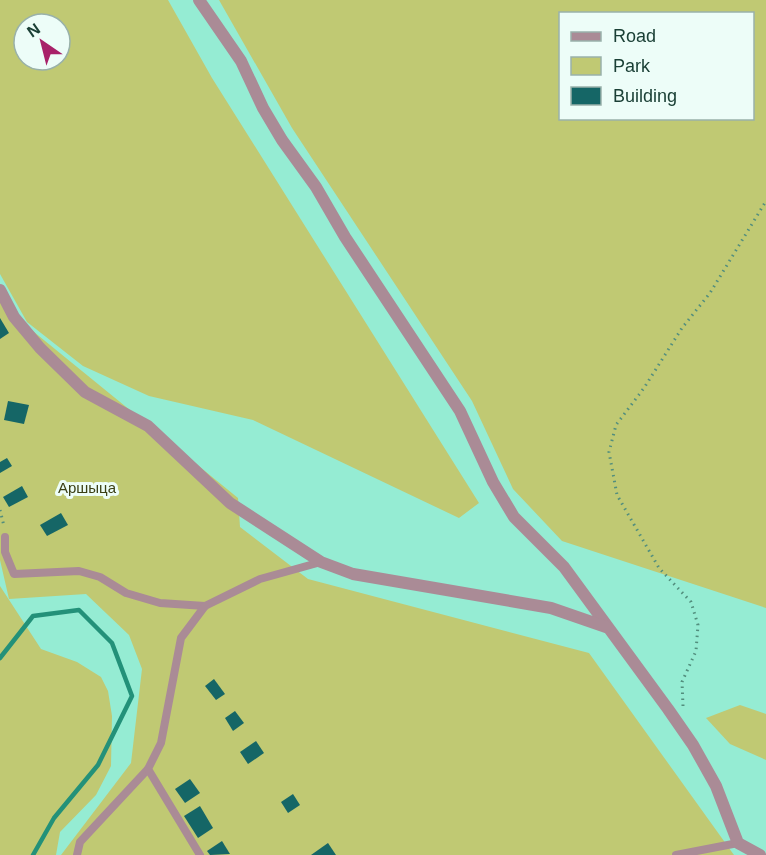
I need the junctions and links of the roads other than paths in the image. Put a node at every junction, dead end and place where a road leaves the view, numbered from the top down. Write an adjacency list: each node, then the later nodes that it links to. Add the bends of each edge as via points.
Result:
1 (199, 0): 6 (street, via 241,61 282,140 460,411 514,517 564,567)
2 (0, 291): 4 (street, via 14,317 40,348 85,392 148,426 230,503)
3 (5, 537): 5 (lane, via 4,552 14,573 79,571 100,577 126,593 160,603)
4 (321, 562): 5 (lane, via 260,579); 6 (street, via 353,574 551,608)
5 (205, 606): 7 (lane, via 181,638 161,743)
6 (606, 627): 8 (street, via 688,737 716,786)
7 (148, 769): 9 (lane, via 80,842); 10 (lane)
8 (738, 843): 11 (lane); 12 (street)
9 (77, 855)
10 (200, 855)
11 (676, 855)
12 (760, 855)

